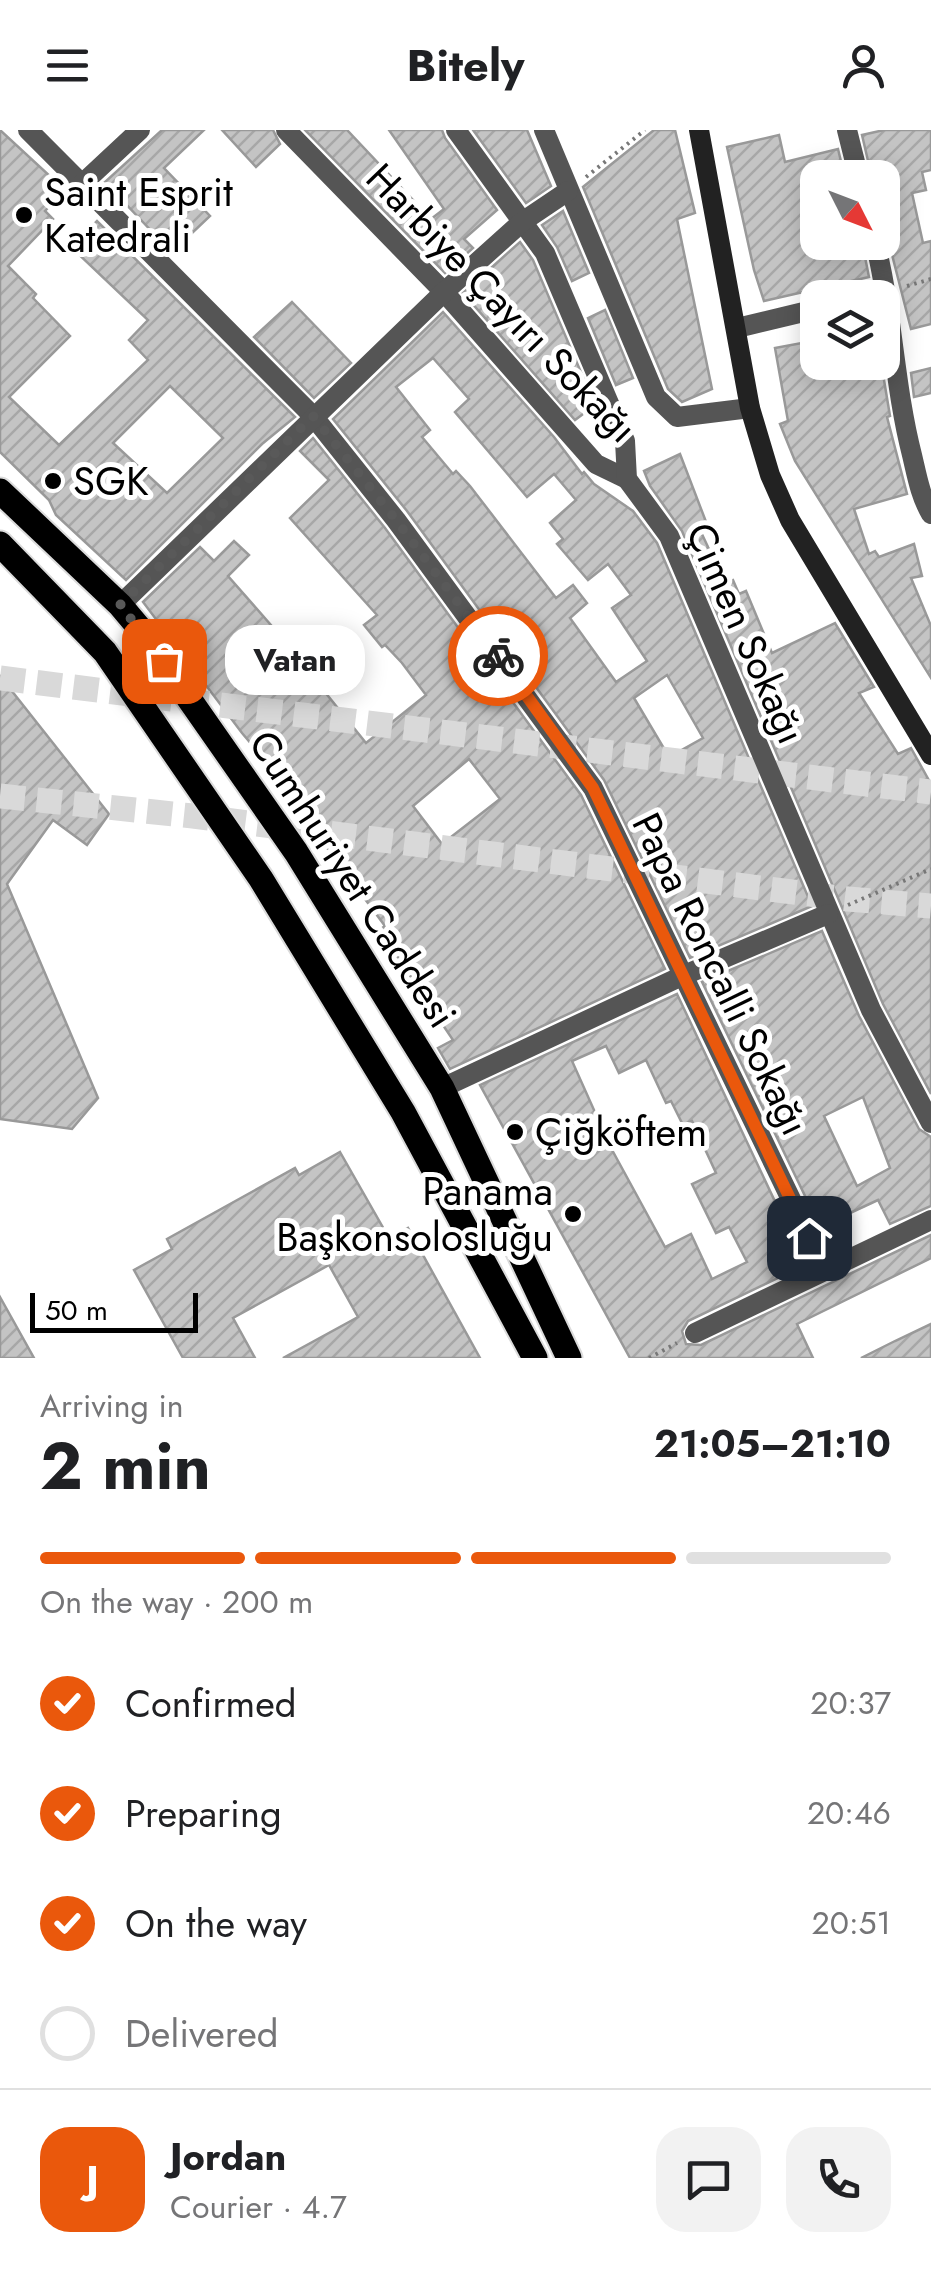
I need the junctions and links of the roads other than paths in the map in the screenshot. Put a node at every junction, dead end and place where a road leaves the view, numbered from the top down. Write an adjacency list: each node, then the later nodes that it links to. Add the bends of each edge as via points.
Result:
1 (28, 130): 9 (street, Papa Roncalli Sokağı)
2 (140, 130): 9 (street)
3 (286, 130): 13 (street, Harbiye Çayırı Sokağı)
4 (456, 130): 11 (street, Çimen Sokağı)
5 (544, 130): 10 (street)
6 (699, 130): 15 (main road)
7 (847, 130): 8 (street)
8 (854, 160)
9 (82, 184): 17 (street, Papa Roncalli Sokağı)
10 (568, 191): 11 (street); 16 (street, via 656,398 677,416)
11 (522, 222): 13 (street); 18 (street, Çimen Sokağı, via 545,253 624,440)
12 (880, 260): 20 (street, via 900,407)
13 (444, 292): 17 (street); 18 (street, Harbiye Çayırı Sokağı, via 596,464)
14 (800, 313): 15 (street)
15 (737, 328): 16 (main road)
16 (750, 408): 23 (main road, via 790,520)
17 (313, 416): 22 (street); 25 (street, Papa Roncalli Sokağı, via 593,788)
18 (627, 479): 24 (street, Çimen Sokağı, via 669,536)
19 (0, 491): 22 (main road, Cumhuriyet Caddesi)
20 (931, 514)
21 (0, 544): 31 (main road, Cumhuriyet Caddesi, via 105,652 261,879 403,1112)
22 (120, 605): 26 (main road, Cumhuriyet Caddesi, via 296,852)
23 (931, 755)
24 (828, 914): 25 (street); 27 (street, Çimen Sokağı)
25 (682, 976): 26 (street); 29 (street, Papa Roncalli Sokağı)
26 (442, 1088): 32 (main road, Cumhuriyet Caddesi)
27 (931, 1123)
28 (931, 1220): 29 (street)
29 (825, 1270): 30 (street)
30 (694, 1333)
31 (535, 1358)
32 (569, 1358)

